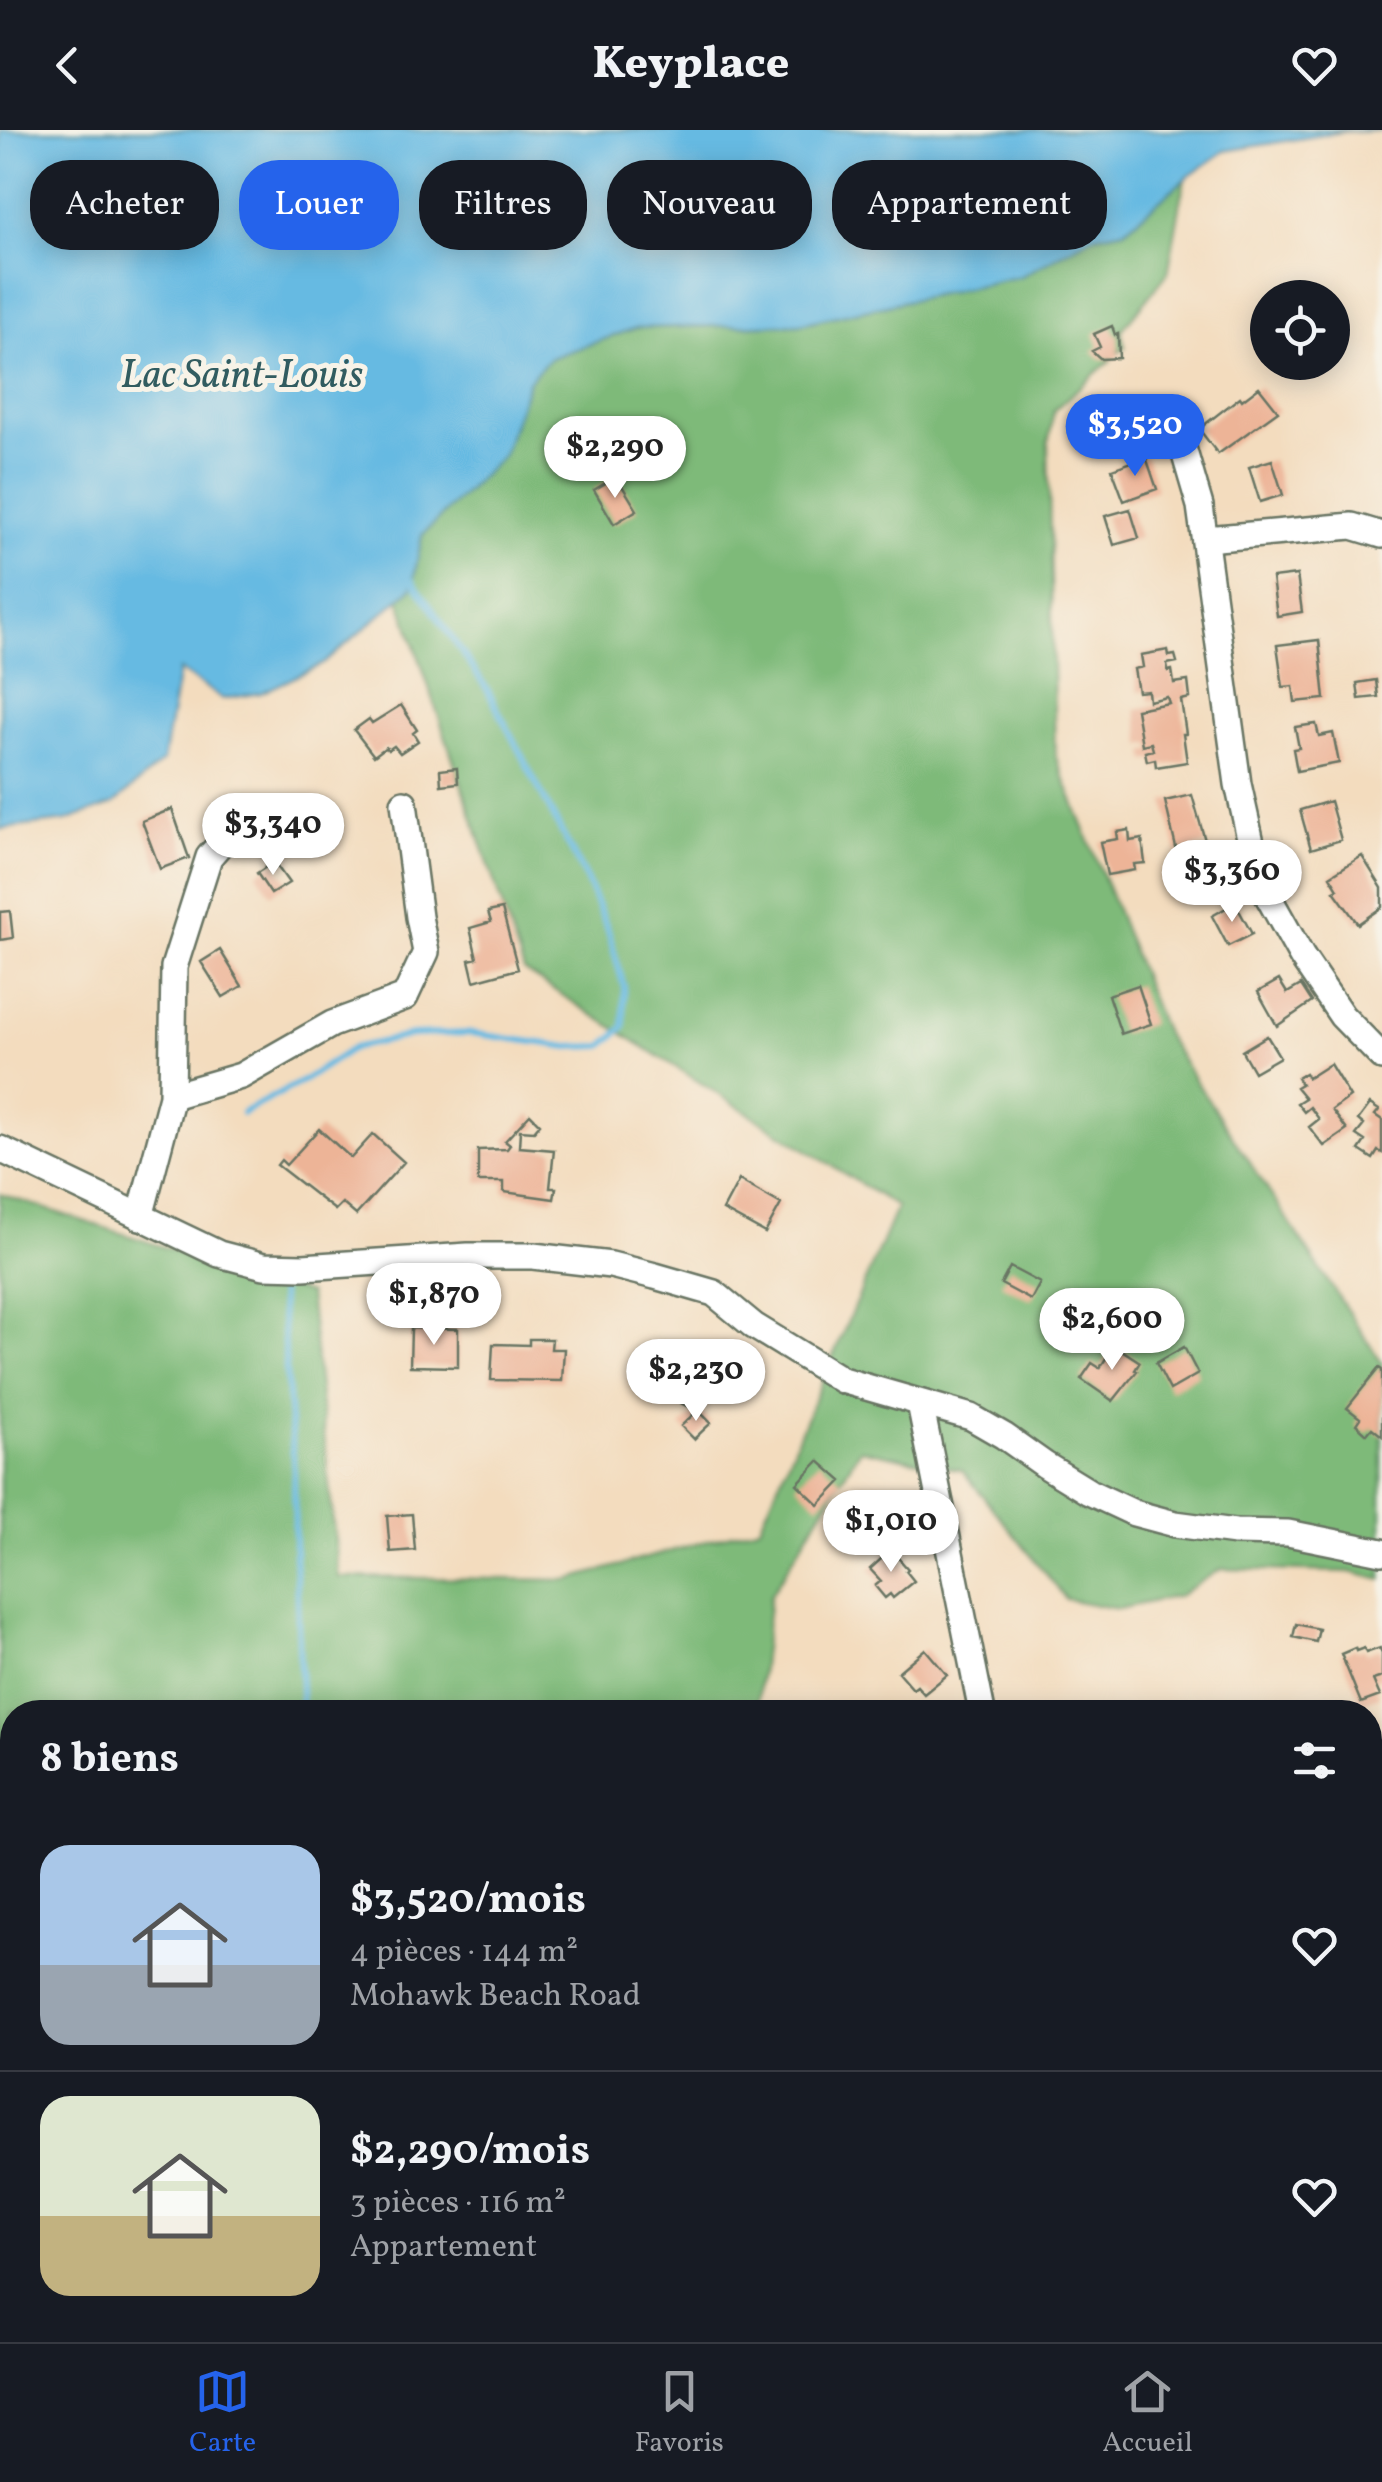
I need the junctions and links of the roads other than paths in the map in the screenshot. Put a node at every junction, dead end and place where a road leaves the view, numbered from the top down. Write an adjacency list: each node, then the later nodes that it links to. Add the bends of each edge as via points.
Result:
1 (1176, 424): 3 (street)
2 (1382, 535): 3 (street, via 1352,526)
3 (1206, 539): 6 (street, via 1238,784 1268,896 1342,1016)
4 (404, 803): 7 (street, via 426,952 405,997 332,1024 241,1076)
5 (234, 827): 7 (street, via 209,857 174,968)
6 (1382, 1057)
7 (172, 1096): 9 (street)
8 (0, 1148): 9 (street)
9 (140, 1217): 10 (street, via 219,1254 264,1266 533,1256 617,1266 714,1294 842,1380)
10 (920, 1403): 11 (street, via 971,1417 1134,1513); 12 (street)
11 (1382, 1552)
12 (980, 1700)

